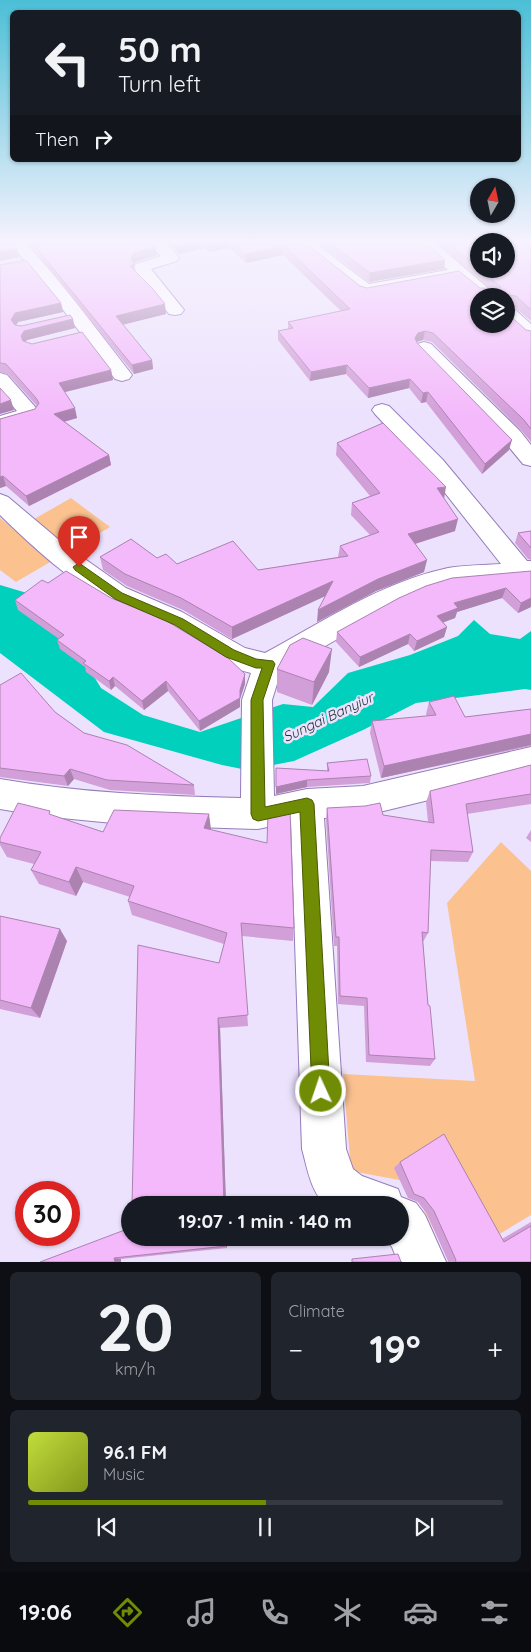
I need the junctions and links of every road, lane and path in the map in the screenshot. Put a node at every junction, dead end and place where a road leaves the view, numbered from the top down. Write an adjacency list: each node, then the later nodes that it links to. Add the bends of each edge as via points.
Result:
1 (60, 299): 4 (street)
2 (166, 299): 3 (street)
3 (175, 310)
4 (77, 316): 6 (street); 8 (street)
5 (515, 319): 7 (street)
6 (59, 320)
7 (529, 331)
8 (89, 332): 9 (street); 11 (street)
9 (71, 336)
10 (424, 348): 15 (street)
11 (122, 375)
12 (0, 379): 14 (street, via 30,413)
13 (382, 410): 17 (street, via 435,465)
14 (0, 423)
15 (531, 459)
16 (0, 502): 18 (street, via 119,596 179,622 230,654 256,664)
17 (525, 570): 18 (street, via 450,577 414,586)
18 (269, 664): 22 (street, via 257,700)
19 (531, 761): 21 (street, via 363,802)
20 (0, 794): 22 (street, via 41,802 132,810)
21 (307, 804): 22 (street); 23 (street, via 324,1149 335,1184)
22 (258, 810)
23 (353, 1196)
24 (409, 1231): 25 (street)
25 (422, 1262)

